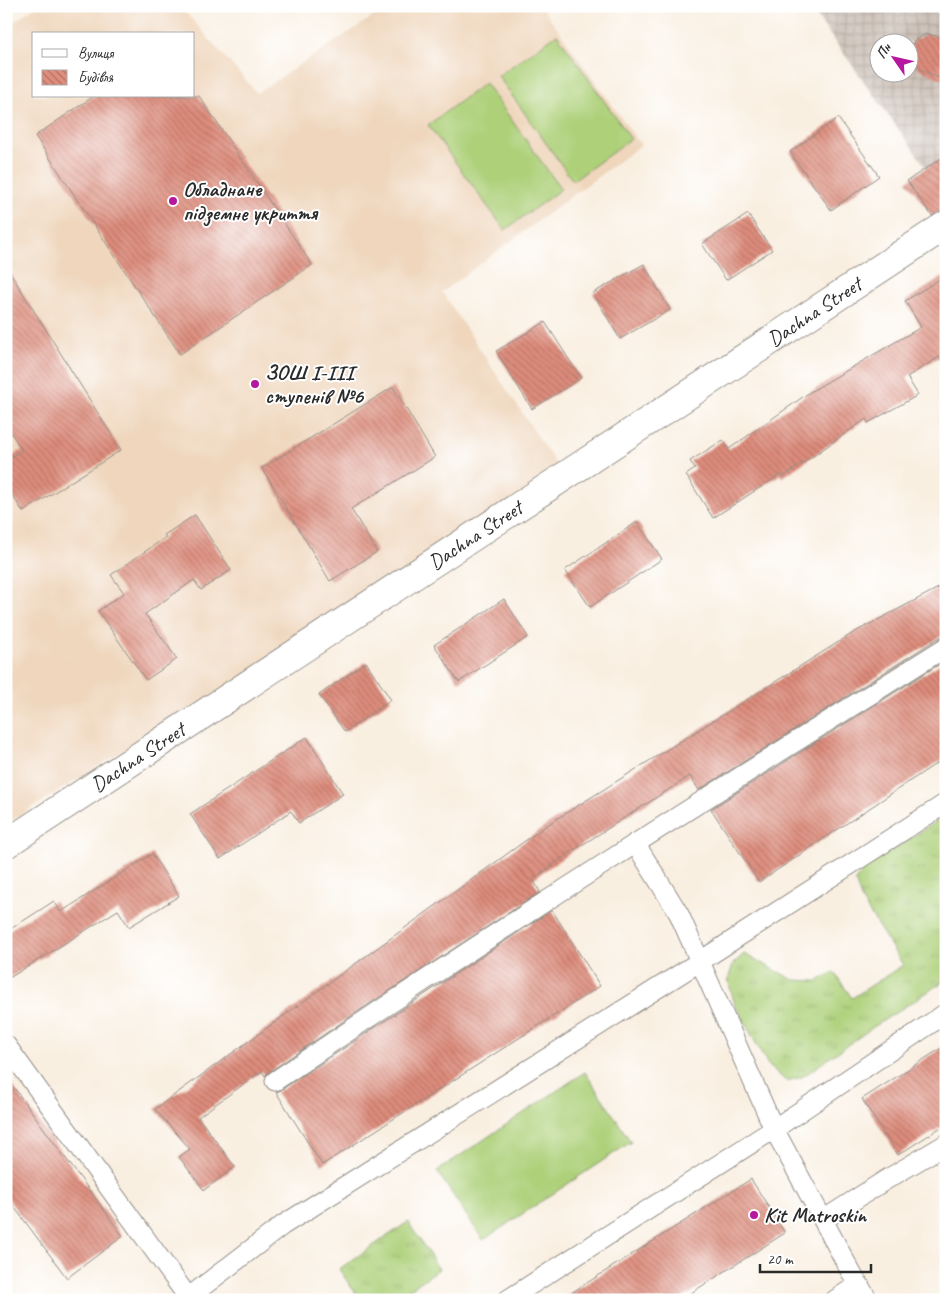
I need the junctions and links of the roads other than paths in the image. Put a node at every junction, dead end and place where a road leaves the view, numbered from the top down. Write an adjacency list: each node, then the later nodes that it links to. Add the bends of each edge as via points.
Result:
1 (946, 225): 5 (street, Dachna Street)
2 (946, 647): 4 (lane)
3 (946, 802): 6 (lane)
4 (634, 843): 6 (lane, via 679,914); 9 (lane)
5 (6, 844)
6 (699, 962): 10 (lane); 14 (lane, via 283,1225)
7 (946, 1013): 10 (lane)
8 (6, 1045): 14 (lane)
9 (275, 1081)
10 (774, 1129): 12 (lane); 15 (lane)
11 (946, 1144): 12 (lane)
12 (823, 1220): 13 (lane)
13 (864, 1292): 16 (lane)
14 (190, 1298)
15 (507, 1300)
16 (834, 1300)

